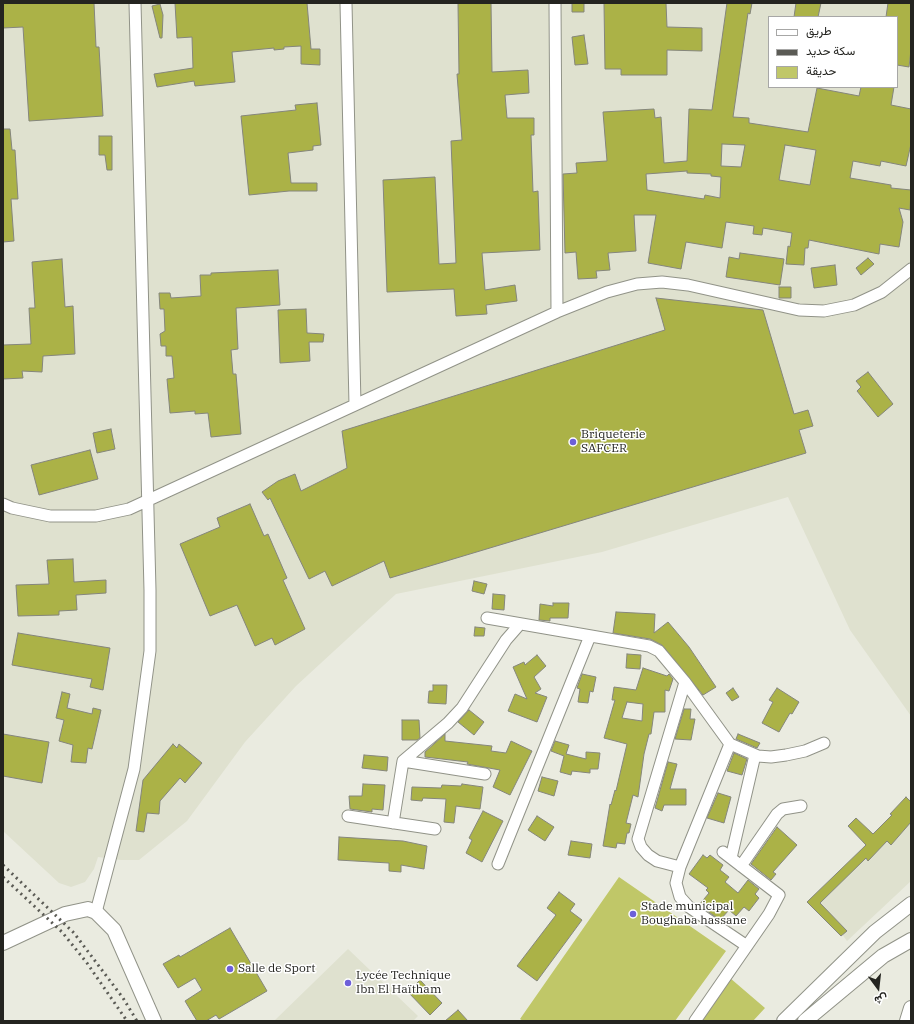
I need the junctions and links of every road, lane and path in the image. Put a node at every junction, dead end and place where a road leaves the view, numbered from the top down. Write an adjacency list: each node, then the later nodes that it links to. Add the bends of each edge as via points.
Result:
1 (135, 3): 7 (street)
2 (346, 3): 6 (street)
3 (555, 3): 5 (street)
4 (911, 269): 5 (street, via 882,292 854,305 824,310 799,310 688,285 662,282 637,284 607,292)
5 (557, 312): 6 (street)
6 (355, 406): 7 (street)
7 (146, 501): 8 (street, via 129,509 96,516 50,516); 26 (street, via 150,643 144,704 134,769)
8 (3, 504)
9 (487, 618): 10 (street)
10 (520, 624): 11 (street); 16 (street, via 506,640 462,708)
11 (590, 636): 12 (street, via 649,646 659,651); 22 (street)
12 (685, 682): 14 (street); 24 (street, via 638,839 648,855 657,861)
13 (824, 743): 15 (street, via 786,755)
14 (730, 744): 15 (street); 24 (street)
15 (755, 755): 23 (street, via 727,855)
16 (404, 761): 17 (street); 20 (street)
17 (484, 774)
18 (801, 806): 23 (street, via 783,809 777,814)
19 (348, 816): 20 (street)
20 (393, 823): 21 (street)
21 (435, 829)
22 (498, 864)
23 (741, 866): 29 (street, via 779,895)
24 (680, 868): 29 (street, via 676,883 680,898 689,907)
25 (911, 904): 34 (main road, via 875,932)
26 (96, 912): 28 (main road, via 88,909 65,914); 32 (main road, via 114,930)
27 (911, 940): 31 (main road, via 883,956)
28 (3, 943)
29 (747, 946): 33 (street)
30 (911, 1008): 35 (main road)
31 (808, 1019)
32 (154, 1021)
33 (695, 1021)
34 (784, 1021)
35 (907, 1021)

